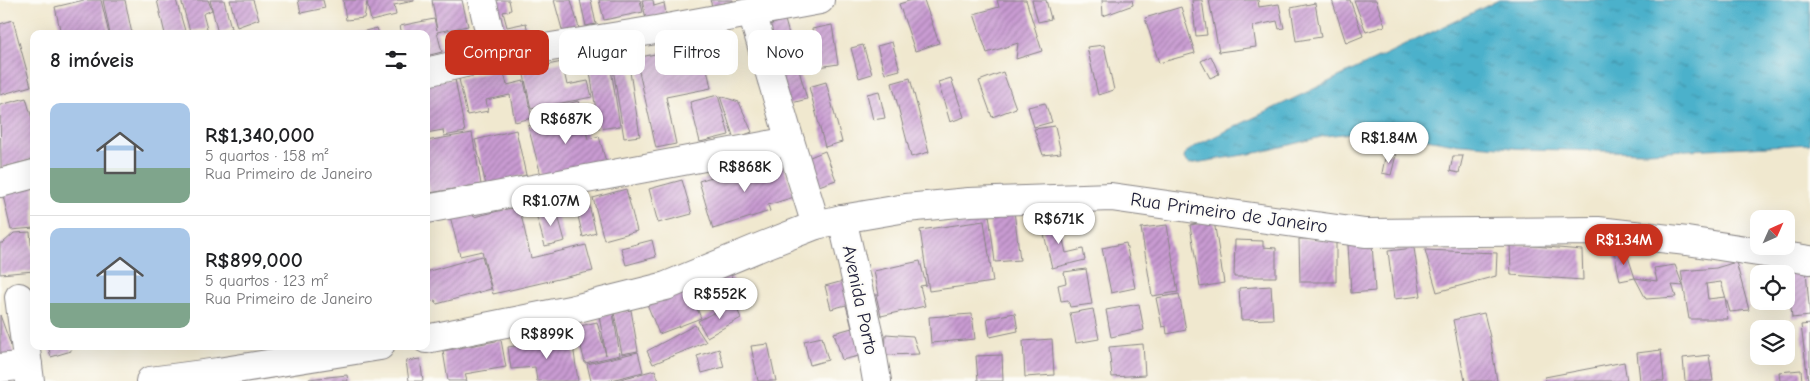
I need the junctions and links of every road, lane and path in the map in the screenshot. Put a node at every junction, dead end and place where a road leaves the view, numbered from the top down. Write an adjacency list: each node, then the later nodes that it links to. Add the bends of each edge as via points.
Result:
1 (482, 0): 4 (street)
2 (820, 0): 3 (street)
3 (752, 13): 5 (street); 8 (street)
4 (489, 30)
5 (549, 47)
6 (445, 68): 7 (street)
7 (430, 71)
8 (790, 141): 11 (street); 12 (street, Avenida Porto)
9 (30, 175): 10 (street)
10 (0, 183)
11 (430, 208)
12 (829, 222): 13 (street, Rua Primeiro de Janeiro, via 906,208 969,202 1112,197 1365,233 1598,231 1686,240); 15 (street, Rua Primeiro de Janeiro, via 666,286 580,308); 21 (street, Avenida Porto, via 870,340)
13 (1810, 260)
14 (17, 296): 18 (street)
15 (430, 338)
16 (359, 350): 19 (street)
17 (0, 368): 18 (street)
18 (29, 373)
19 (219, 377): 20 (street)
20 (150, 381)
21 (877, 381)

